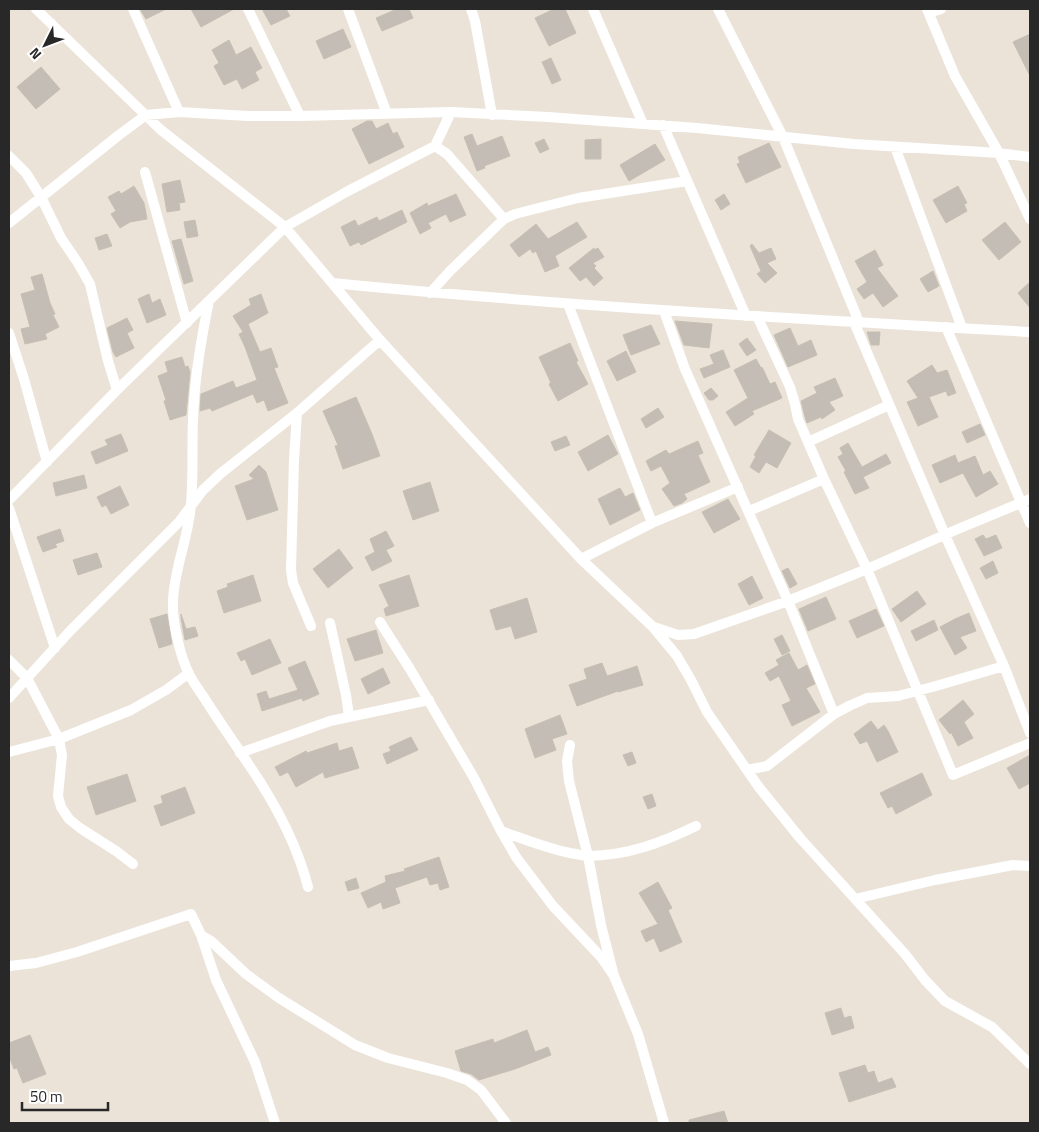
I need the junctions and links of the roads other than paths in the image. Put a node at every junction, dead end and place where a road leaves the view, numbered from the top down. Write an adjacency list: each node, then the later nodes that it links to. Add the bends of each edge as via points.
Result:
1 (36, 9): 13 (street)
2 (133, 9): 10 (street)
3 (248, 9): 15 (street)
4 (348, 9): 12 (street)
5 (471, 9): 14 (street)
6 (593, 9): 16 (street)
7 (718, 9): 18 (street)
8 (942, 9): 9 (street)
9 (928, 11): 21 (street, via 955,76)
10 (179, 112): 13 (street); 15 (street)
11 (451, 112): 12 (street); 14 (street); 19 (street)
12 (386, 114): 15 (street)
13 (146, 115): 26 (street); 30 (street)
14 (492, 115): 16 (street)
15 (300, 116)
16 (644, 124): 17 (street)
17 (663, 126): 18 (street); 25 (street)
18 (783, 137): 20 (street); 38 (street)
19 (435, 146): 27 (street, via 447,154); 30 (street)
20 (895, 147): 21 (street); 41 (street)
21 (999, 153): 23 (street); 28 (street)
22 (9, 156): 26 (street, via 26,173)
23 (1030, 157)
24 (144, 172): 39 (street)
25 (687, 181): 27 (street, via 578,198); 36 (street)
26 (42, 197): 29 (street); 45 (street, via 61,238 90,284 108,362)
27 (504, 219): 32 (street)
28 (1030, 220)
29 (9, 224)
30 (285, 227): 31 (street); 33 (street)
31 (332, 283): 32 (street); 44 (street)
32 (430, 293): 34 (street)
33 (209, 302): 39 (street); 54 (street, via 198,359 194,403)
34 (568, 304): 35 (street); 57 (street)
35 (664, 310): 36 (street); 51 (street, via 685,369)
36 (746, 316): 37 (street)
37 (757, 316): 38 (street); 48 (street, via 790,387)
38 (857, 322): 40 (street); 46 (street)
39 (187, 323): 45 (street)
40 (946, 327): 41 (street); 53 (street)
41 (962, 328): 42 (street)
42 (1030, 332)
43 (9, 333): 49 (street)
44 (380, 340): 47 (street); 60 (street)
45 (118, 390): 49 (street)
46 (889, 404): 48 (street); 59 (street)
47 (297, 413): 54 (street, via 220,474); 65 (street, via 291,570)
48 (808, 442): 50 (street)
49 (47, 462): 52 (street)
50 (824, 479): 56 (street); 61 (street)
51 (738, 487): 56 (street); 57 (street)
52 (9, 500)
53 (1026, 501): 58 (street); 59 (street)
54 (191, 506): 67 (street); 70 (street, via 173,601 179,645)
55 (9, 508): 67 (street)
56 (749, 511): 62 (street)
57 (652, 523): 60 (street)
58 (1030, 523)
59 (945, 535): 61 (street); 69 (street)
60 (580, 559): 66 (street)
61 (867, 569): 62 (street); 72 (street)
62 (788, 601): 66 (street, via 694,634 678,635); 75 (street)
63 (380, 622): 74 (street)
64 (330, 623): 76 (street)
65 (311, 626)
66 (653, 627): 83 (street, via 677,656 707,712)
67 (55, 648): 71 (street)
68 (9, 660): 71 (street)
69 (1004, 666): 72 (street); 77 (street)
70 (188, 673): 78 (street, via 131,710); 82 (street)
71 (26, 678): 73 (street); 78 (street)
72 (917, 691): 75 (street, via 867,698); 79 (street, via 953,775)
73 (9, 698)
74 (429, 700): 76 (street); 85 (street)
75 (834, 714): 83 (street, via 767,766)
76 (348, 716): 82 (street)
77 (1030, 733)
78 (60, 739): 81 (street); 87 (street, via 62,755 58,796 61,806 80,828)
79 (1030, 743)
80 (570, 745): 86 (street, via 567,760 569,781)
81 (9, 752)
82 (240, 752): 89 (street, via 294,844)
83 (747, 770): 90 (street, via 800,838)
84 (696, 826): 86 (street, via 630,852)
85 (501, 831): 86 (street, via 538,845); 93 (street, via 553,906 602,958)
86 (588, 856): 93 (street)
87 (133, 864)
88 (1030, 866): 90 (street, via 1013,864)
89 (308, 887)
90 (855, 899): 94 (street, via 945,1001 992,1027)
91 (201, 934): 92 (street, via 191,914 77,952 36,963); 95 (street, via 216,980 255,1062); 96 (street, via 279,998 355,1045 388,1058 467,1080 482,1090)
92 (9, 966)
93 (614, 976): 97 (street, via 638,1034)
94 (1030, 1064)
95 (275, 1123)
96 (506, 1123)
97 (664, 1123)

